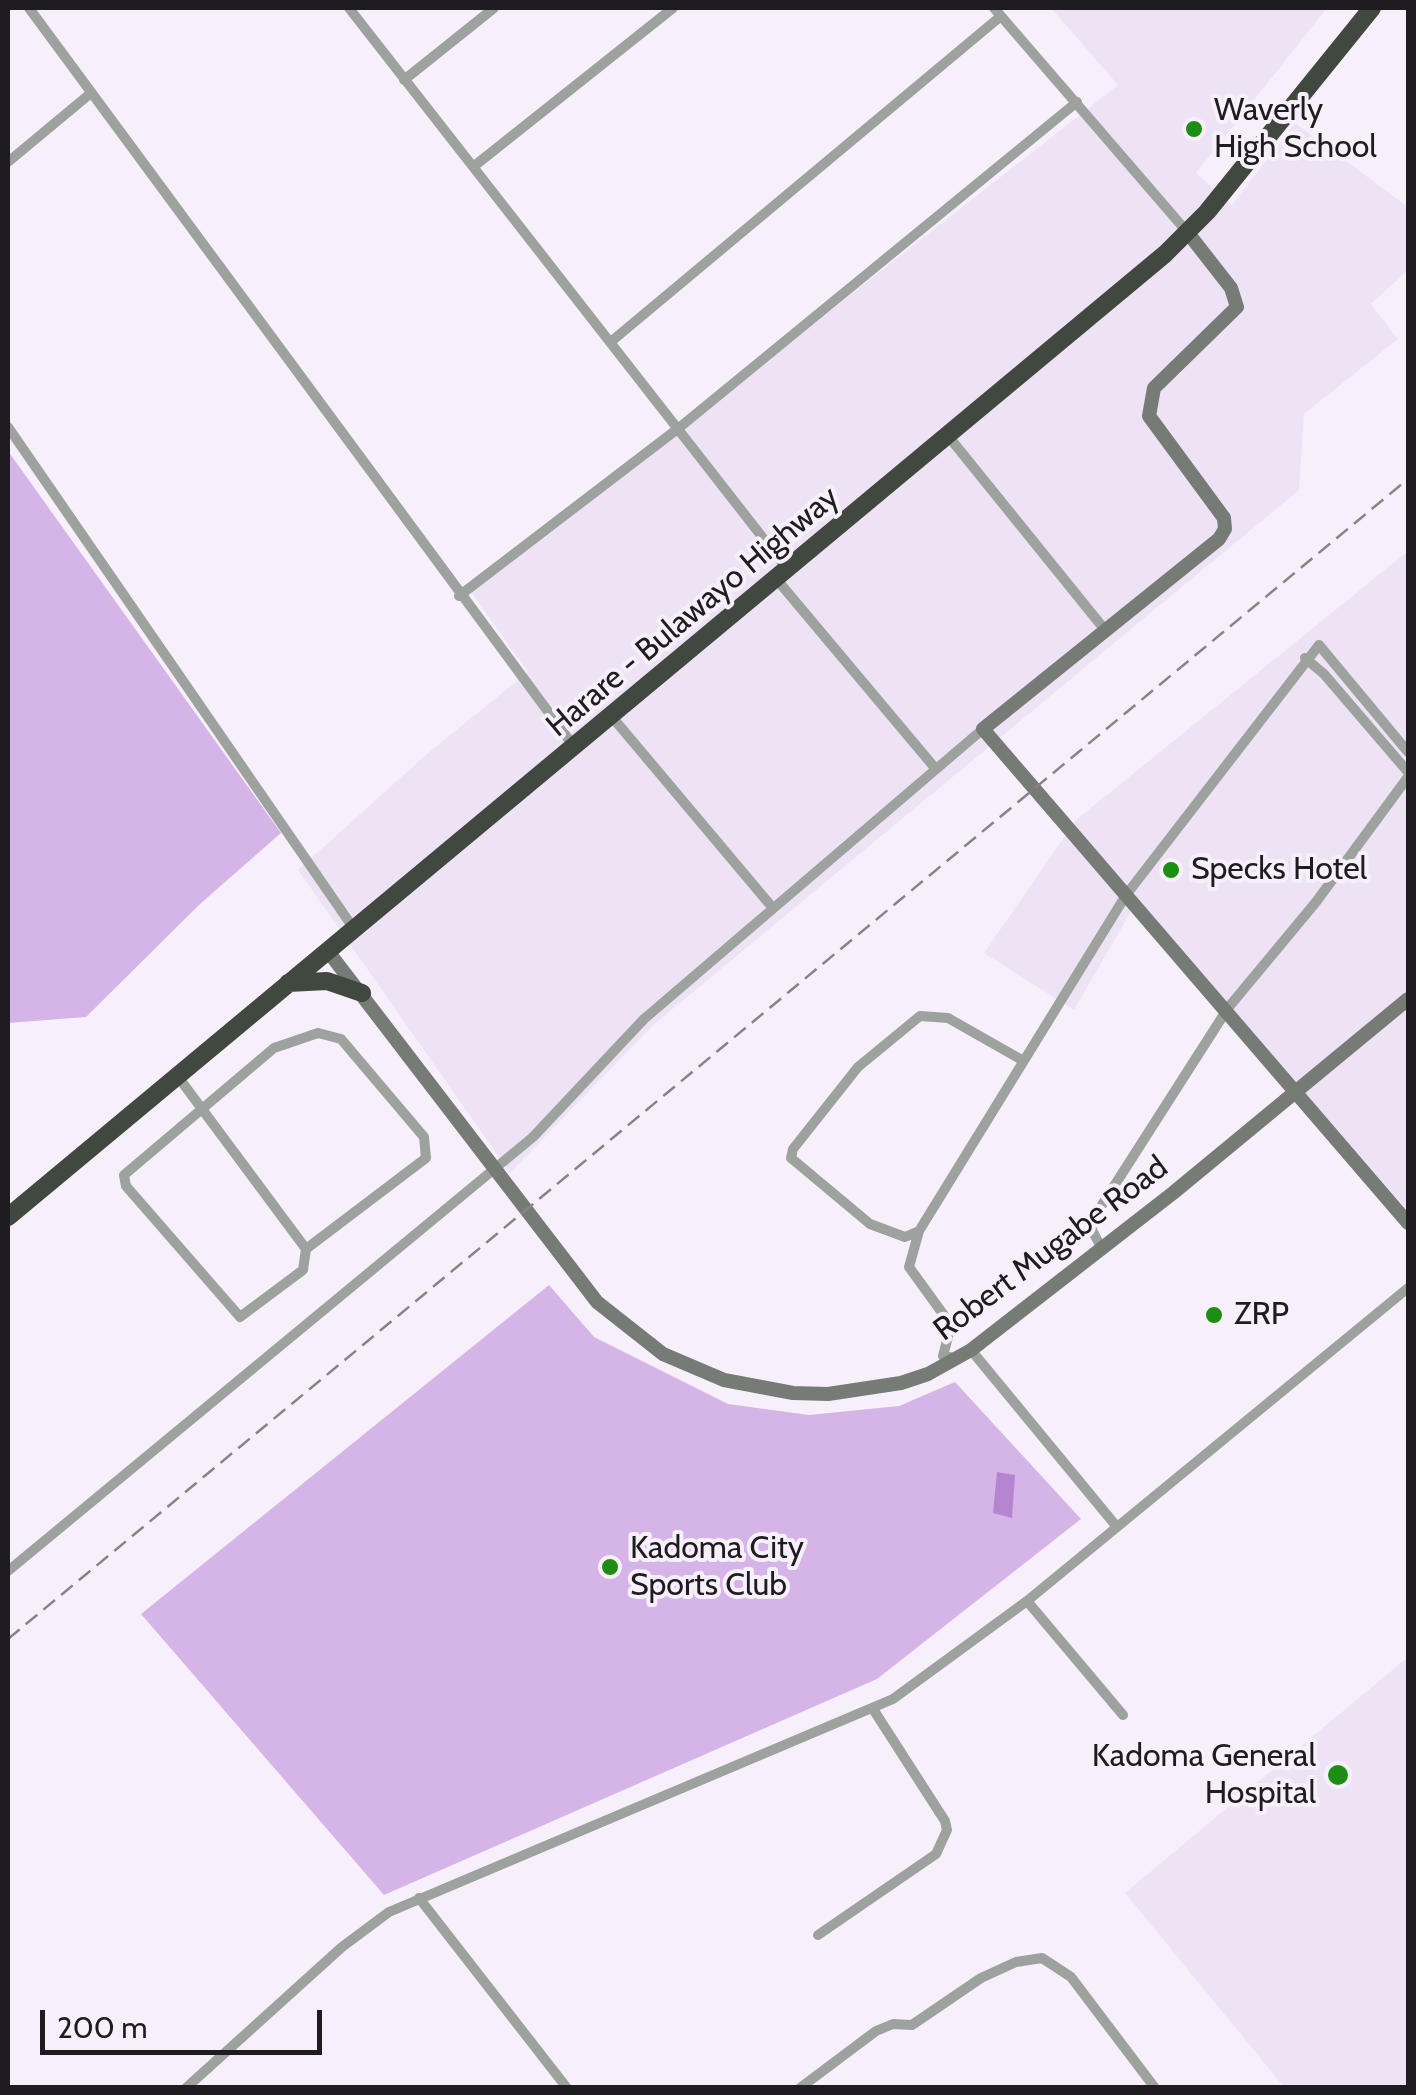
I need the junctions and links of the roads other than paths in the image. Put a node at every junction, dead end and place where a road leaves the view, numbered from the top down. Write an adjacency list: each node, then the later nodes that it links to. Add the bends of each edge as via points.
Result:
1 (28, 8): 8 (street)
2 (349, 8): 7 (street)
3 (494, 8): 7 (street)
4 (674, 8): 11 (street)
5 (1372, 8): 12 (highway, Harare - Bulawayo Highway)
6 (998, 12): 9 (street); 13 (street)
7 (404, 80): 11 (street)
8 (91, 92): 10 (street); 18 (street)
9 (1078, 102): 12 (street); 15 (street)
10 (8, 162)
11 (473, 167): 13 (street)
12 (1188, 232): 16 (highway, Harare - Bulawayo Highway); 19 (street, via 1237,306 1154,388 1149,416 1226,528)
13 (612, 340): 15 (street)
14 (8, 427): 29 (street)
15 (680, 428): 17 (street); 18 (street)
16 (949, 437): 17 (highway, Harare - Bulawayo Highway); 19 (street)
17 (783, 576): 21 (highway, Harare - Bulawayo Highway); 25 (street)
18 (459, 596): 23 (street)
19 (1106, 630): 22 (street)
20 (1305, 658): 24 (street, via 1319,645); 26 (street); 27 (street)
21 (613, 718): 23 (highway, Harare - Bulawayo Highway); 28 (street)
22 (983, 729): 25 (street); 27 (street)
23 (575, 749): 29 (highway, Harare - Bulawayo Highway)
24 (1408, 752)
25 (935, 768): 28 (street)
26 (1408, 775): 34 (street)
27 (1126, 895): 34 (street); 35 (street)
28 (772, 907): 39 (street, via 644,1019 533,1137)
29 (354, 928): 30 (highway, Harare - Bulawayo Highway)
30 (327, 950): 31 (highway, Harare - Bulawayo Highway); 32 (street, Robert Mugabe Road)
31 (287, 982): 32 (highway, via 327,981); 36 (highway, Harare - Bulawayo Highway)
32 (362, 993): 39 (street, Robert Mugabe Road)
33 (1408, 999): 37 (street, Robert Mugabe Road)
34 (1228, 1008): 37 (street); 44 (street, via 1093,1218)
35 (1022, 1060): 42 (street); 42 (street, via 948,1018 920,1016 858,1068 793,1148 798,1168 870,1224 905,1237)
36 (176, 1074): 38 (street); 40 (highway, Harare - Bulawayo Highway)
37 (1298, 1091): 41 (street); 44 (street, Robert Mugabe Road)
38 (202, 1107): 43 (street); 43 (street, via 124,1175 126,1186 240,1317 304,1270); 43 (street, via 274,1048 318,1034 342,1038 424,1137 426,1158)
39 (494, 1167): 47 (street, Robert Mugabe Road, via 597,1302 629,1331 694,1368 762,1388 828,1394 900,1384); 49 (street)
40 (8, 1217)
41 (1408, 1224)
42 (919, 1232): 47 (street, via 908,1267 951,1324 942,1356)
43 (306, 1249)
44 (1102, 1250): 46 (street, Robert Mugabe Road)
45 (1408, 1288): 48 (street)
46 (971, 1350): 47 (street, Robert Mugabe Road); 48 (street)
47 (956, 1359)
48 (1116, 1527): 50 (street)
49 (8, 1570)
50 (1027, 1600): 51 (street); 52 (street)
51 (873, 1709): 53 (street); 54 (street, via 947,1830 936,1854)
52 (1123, 1715)
53 (419, 1898): 56 (street, via 342,1947); 57 (street)
54 (818, 1935)
55 (1151, 2086): 58 (street, via 1071,1978 1042,1958 981,1978 912,2024 876,2031)
56 (186, 2088)
57 (567, 2088)
58 (800, 2088)

